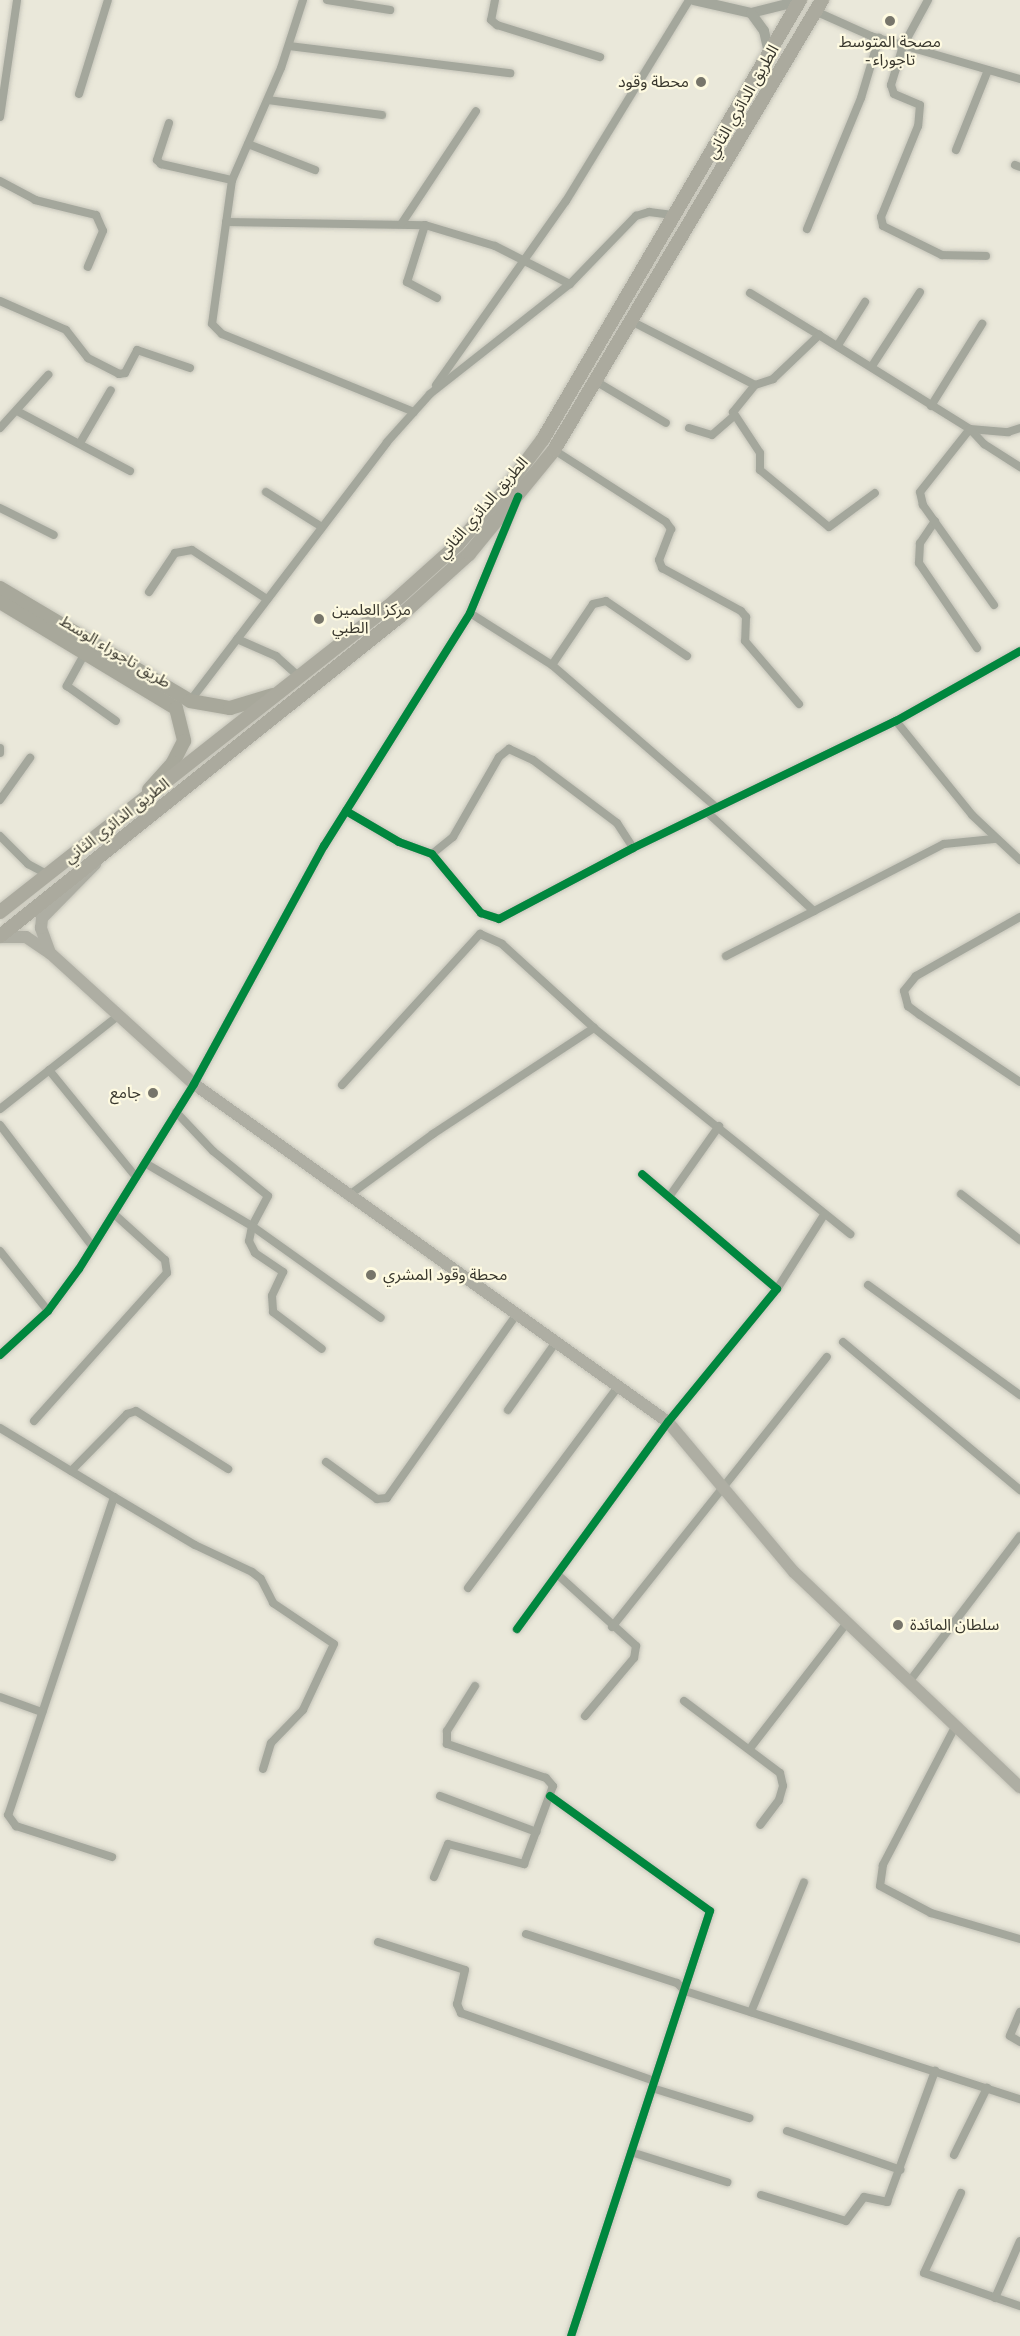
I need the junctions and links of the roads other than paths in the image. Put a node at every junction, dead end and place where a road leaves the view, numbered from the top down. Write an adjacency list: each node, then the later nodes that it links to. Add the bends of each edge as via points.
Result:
1 (17, 0): 25 (street)
2 (108, 0): 21 (street)
3 (303, 0): 14 (street)
4 (327, 0): 11 (street)
5 (495, 0): 17 (street, via 491,20 497,25)
6 (689, 0): 38 (street, via 656,59)
7 (695, 0): 12 (street)
8 (928, 0): 15 (street)
9 (800, 1): 12 (street); 16 (highway, الطريق الدائري الثاني)
10 (818, 6): 13 (street); 46 (highway, الطريق الدائري الثاني)
11 (390, 10)
12 (751, 13): 16 (street, via 764,32)
13 (879, 38): 15 (street); 36 (street, via 861,98)
14 (289, 45): 19 (street); 22 (street)
15 (903, 46): 18 (street); 37 (street, via 891,90 921,105 918,126 880,210 883,226 942,255)
16 (769, 53): 32 (highway, الطريق الدائري الثاني)
17 (600, 57)
18 (988, 70): 20 (street); 28 (street)
19 (510, 73)
20 (1020, 79)
21 (80, 94)
22 (268, 100): 24 (street); 27 (street)
23 (476, 111): 34 (street)
24 (382, 115)
25 (0, 117)
26 (169, 123): 30 (street, via 158,160 161,164)
27 (248, 144): 29 (street); 30 (street)
28 (956, 150)
29 (315, 170)
30 (232, 180): 33 (street)
31 (0, 181): 39 (street, via 35,200 96,215 104,231)
32 (672, 214): 40 (street, via 649,212 636,216); 89 (highway, الطريق الدائري الثاني, via 543,439 502,494 457,545 411,587)
33 (226, 222): 34 (street); 59 (street, via 212,316 214,329)
34 (402, 223): 35 (street)
35 (425, 225): 38 (street); 43 (street, via 407,282)
36 (807, 229)
37 (986, 256)
38 (525, 260): 40 (street); 56 (street)
39 (88, 267)
40 (570, 284): 56 (street)
41 (920, 292): 50 (street)
42 (750, 293): 48 (street)
43 (437, 298)
44 (0, 301): 51 (street, via 66,330 88,358 119,374 125,373 137,350)
45 (865, 302): 49 (street)
46 (633, 322): 53 (highway, الطريق الدائري الثاني); 54 (street)
47 (982, 324): 57 (street)
48 (819, 335): 49 (street); 54 (street, via 772,379)
49 (838, 345): 50 (street)
50 (872, 366): 57 (street)
51 (190, 368)
52 (48, 375): 58 (street)
53 (597, 382): 61 (street); 67 (highway, الطريق الدائري الثاني)
54 (755, 385): 60 (street, via 736,406)
55 (111, 390): 66 (street)
56 (430, 394): 59 (street)
57 (931, 406): 65 (street)
58 (17, 411): 62 (street); 66 (street)
59 (414, 412): 75 (street)
60 (734, 416): 64 (street, via 711,435); 71 (street, via 760,453 760,470 825,525 833,526)
61 (666, 423)
62 (0, 428)
63 (1020, 428): 65 (street, via 1015,432)
64 (689, 429)
65 (970, 429): 68 (street, via 984,444); 74 (street, via 920,492 923,505)
66 (80, 443): 69 (street)
67 (554, 450): 72 (highway, الطريق الدائري الثاني); 92 (street, via 666,522 671,529 659,560 662,568 741,611 746,617 745,641)
68 (1020, 467)
69 (130, 471)
70 (266, 492): 75 (street)
71 (875, 493)
72 (518, 497): 82 (street); 107 (highway, الطريق الدائري الثاني, via 469,554 399,617)
73 (0, 508): 76 (street)
74 (935, 521): 81 (street); 84 (street, via 920,543 919,562)
75 (322, 527): 79 (street)
76 (54, 535)
77 (0, 588): 91 (main road, طريق تاجوراء الوسط)
78 (148, 592): 79 (street, via 175,553 192,550)
79 (267, 599): 83 (street)
80 (0, 602): 86 (main road, طريق تاجوراء الوسط)
81 (994, 605)
82 (470, 612): 88 (street); 101 (street)
83 (237, 639): 89 (street, via 276,656); 91 (street)
84 (977, 648)
85 (1020, 651): 94 (street)
86 (85, 653): 93 (street, via 67,686); 99 (main road, طريق تاجوراء الوسط, via 176,708 182,720 185,734 180,751)
87 (687, 656): 88 (street, via 606,601 593,604)
88 (552, 665): 100 (street)
89 (299, 677): 90 (highway, الطريق الدائري الثاني)
90 (279, 693): 91 (main road, طريق تاجوراء الوسط, via 244,706 214,707); 99 (highway, الطريق الدائري الثاني)
91 (190, 701)
92 (799, 704)
93 (116, 721)
94 (896, 721): 100 (street); 104 (street)
95 (0, 748): 96 (street)
96 (0, 753)
97 (30, 758): 98 (street)
98 (0, 800)
99 (136, 806): 109 (highway, الطريق الدائري الثاني)
100 (717, 808): 102 (street)
101 (346, 811): 106 (street, via 399,842); 122 (street)
102 (708, 813): 105 (street); 111 (street)
103 (0, 836): 109 (street, via 28,864)
104 (994, 839): 108 (street); 111 (street, via 944,844)
105 (633, 848): 106 (street, via 499,919 481,913); 106 (street, via 617,823 533,760 509,749 499,757 453,837)
106 (432, 854)
107 (100, 855): 113 (highway, الطريق الدائري الثاني); 114 (main road, via 82,881 42,918 41,928)
108 (1020, 861)
109 (45, 873): 110 (highway, الطريق الدائري الثاني)
110 (3, 905)
111 (814, 911): 115 (street)
112 (1020, 917): 120 (street, via 916,976 904,991 908,1006)
113 (0, 937): 114 (main road, via 26,937)
114 (50, 953): 116 (main road)
115 (726, 956)
116 (119, 1015): 118 (street); 122 (main road)
117 (594, 1028): 123 (street, via 502,944 480,934); 127 (street); 132 (street, via 433,1134)
118 (49, 1070): 124 (street); 130 (street)
119 (1020, 1070): 120 (street)
120 (1009, 1075): 121 (street)
121 (1020, 1082)
122 (194, 1084): 125 (street); 132 (main road)
123 (342, 1084)
124 (0, 1108)
125 (176, 1112): 128 (street); 136 (street, via 213,1151 268,1196)
126 (0, 1125): 139 (street)
127 (719, 1126): 133 (street); 135 (street)
128 (145, 1163): 130 (street); 136 (street)
129 (642, 1174): 133 (street)
130 (136, 1177): 134 (street)
131 (961, 1194): 138 (street)
132 (348, 1196): 144 (main road)
133 (669, 1197): 142 (street)
134 (114, 1214): 139 (street); 154 (street, via 165,1260 167,1273)
135 (824, 1215): 137 (street); 142 (street)
136 (252, 1226): 145 (street); 148 (street, via 249,1241 255,1253 283,1272 272,1296 273,1312)
137 (850, 1234)
138 (1020, 1240)
139 (93, 1247): 143 (street)
140 (0, 1251): 143 (street)
141 (868, 1285): 152 (street)
142 (777, 1289): 155 (street)
143 (48, 1311): 149 (street)
144 (516, 1315): 146 (main road); 157 (street, via 387,1498 377,1499)
145 (381, 1318)
146 (556, 1342): 151 (main road); 153 (street)
147 (843, 1342): 161 (street)
148 (322, 1349)
149 (0, 1355)
150 (827, 1357): 160 (street)
151 (618, 1387): 155 (main road); 165 (street)
152 (1020, 1395)
153 (507, 1410)
154 (34, 1421)
155 (668, 1422): 160 (main road); 164 (street)
156 (0, 1428): 159 (street)
157 (326, 1462)
158 (228, 1469): 159 (street, via 136,1411 127,1414)
159 (71, 1471): 162 (street)
160 (720, 1486): 166 (main road, via 794,1572); 167 (street)
161 (1020, 1490)
162 (114, 1497): 173 (street); 177 (street, via 195,1545 252,1572 261,1579 273,1603 334,1644 303,1710 271,1743)
163 (1020, 1536): 169 (street)
164 (557, 1574): 167 (street); 168 (street)
165 (468, 1588)
166 (846, 1624): 169 (main road); 176 (street)
167 (612, 1627): 174 (street, via 636,1646 637,1652)
168 (517, 1629)
169 (909, 1682): 175 (main road)
170 (475, 1686): 180 (street, via 447,1731 447,1744 550,1780)
171 (0, 1697): 173 (street)
172 (684, 1701): 176 (street)
173 (42, 1712): 183 (street, via 8,1819 16,1826)
174 (585, 1716)
175 (955, 1726): 178 (main road); 187 (street, via 878,1875 880,1886 932,1913)
176 (751, 1748): 181 (street, via 782,1778 779,1800)
177 (263, 1769)
178 (1020, 1787)
179 (440, 1796): 182 (street)
180 (550, 1796): 182 (street); 189 (street, via 709,1908)
181 (760, 1825)
182 (537, 1832): 184 (street, via 524,1864 447,1844)
183 (112, 1857)
184 (434, 1877)
185 (804, 1882): 190 (street)
186 (526, 1934): 189 (street, via 677,1983)
187 (1020, 1939)
188 (378, 1942): 194 (street, via 465,1970 457,2004 461,2013)
189 (685, 1991): 190 (street); 194 (street)
190 (751, 2012): 193 (street)
191 (1020, 2012): 192 (street, via 1011,2036)
192 (1020, 2042)
193 (935, 2071): 195 (street); 201 (street)
194 (653, 2084): 197 (street); 199 (street)
195 (987, 2088): 196 (street); 200 (street)
196 (1020, 2099)
197 (749, 2118)
198 (787, 2131): 201 (street)
199 (631, 2152): 202 (street); 208 (street)
200 (954, 2155)
201 (901, 2170): 204 (street, via 891,2200 864,2198 846,2222)
202 (728, 2182)
203 (961, 2193): 206 (street, via 924,2273)
204 (761, 2195)
205 (1020, 2241): 206 (street)
206 (995, 2298): 207 (street)
207 (1020, 2306)
208 (571, 2336)

